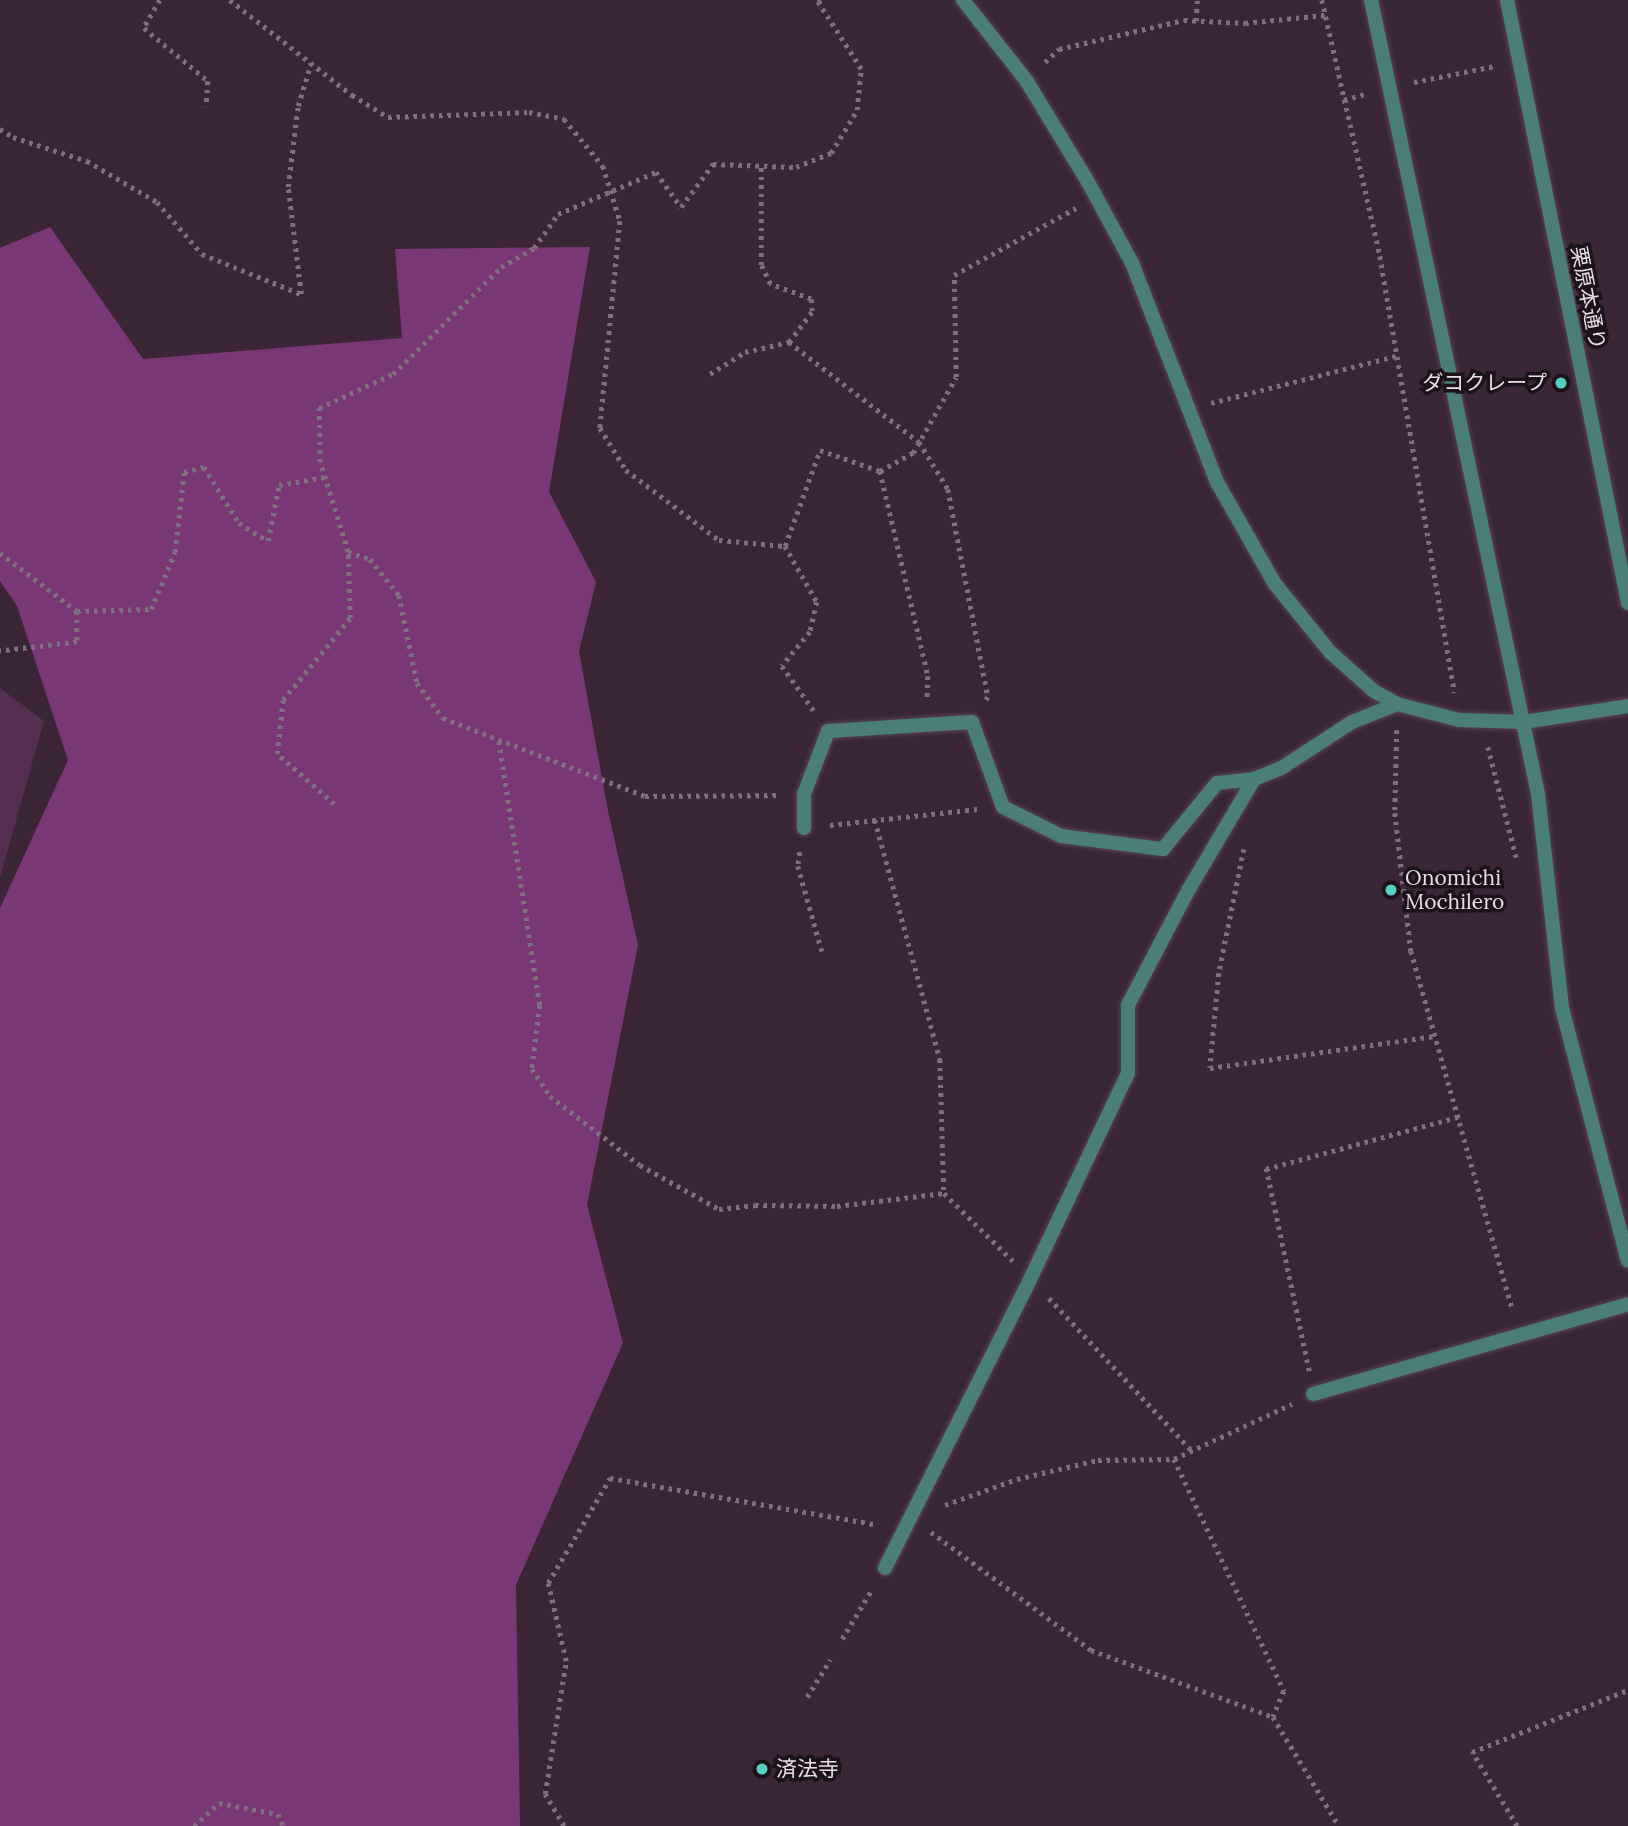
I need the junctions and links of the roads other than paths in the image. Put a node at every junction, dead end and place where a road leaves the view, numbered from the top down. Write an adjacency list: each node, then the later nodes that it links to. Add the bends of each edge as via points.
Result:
1 (964, 0): 5 (street, via 1026,80 1132,263 1217,482 1275,584 1330,652 1374,691)
2 (1371, 0): 7 (street)
3 (1507, 0): 4 (street, 栗原本通り)
4 (1628, 603)
5 (1397, 704): 7 (street, via 1459,720); 8 (street, via 1352,722 1283,767)
6 (1628, 706): 7 (street)
7 (1524, 722): 10 (street, via 1549,871 1562,1008)
8 (1254, 779): 9 (street, via 1217,783 1163,849 1061,836 1003,807 972,722 828,731 804,794); 13 (street, via 1128,1005 1128,1073)
9 (804, 828)
10 (1628, 1261)
11 (1628, 1304): 12 (street)
12 (1313, 1394)
13 (885, 1568)

